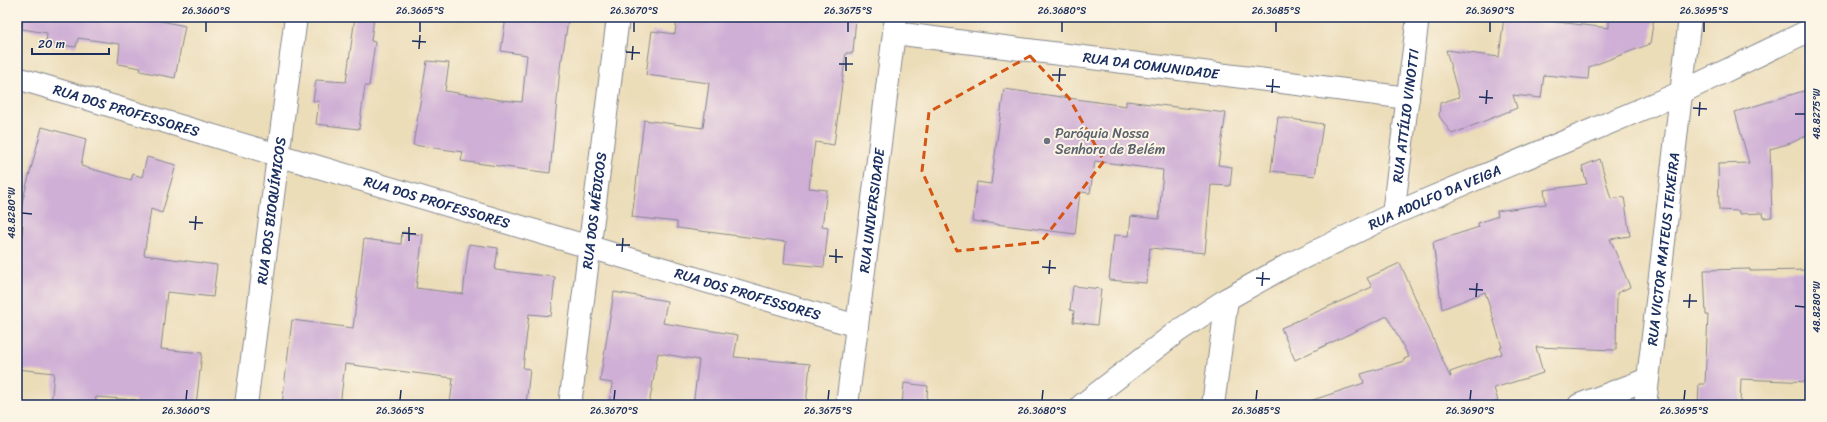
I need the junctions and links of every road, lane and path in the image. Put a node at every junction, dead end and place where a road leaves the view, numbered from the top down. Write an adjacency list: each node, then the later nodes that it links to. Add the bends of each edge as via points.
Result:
1 (296, 17): 10 (street, RUA DOS BIOQUÍMICOS)
2 (618, 17): 12 (street, RUA DOS MÉDICOS)
3 (1418, 17): 9 (street, RUA ATTÍLIO VINOTTI)
4 (1690, 17): 8 (street, RUA VICTOR MATEUS TEIXEIRA)
5 (895, 25): 9 (street, RUA DA COMUNIDADE); 14 (street, RUA UNIVERSIDADE)
6 (1810, 30): 8 (street, RUA ADOLFO DA VEIGA)
7 (17, 78): 10 (street, RUA DOS PROFESSORES)
8 (1680, 93): 11 (street, RUA ADOLFO DA VEIGA); 15 (street, RUA VICTOR MATEUS TEIXEIRA)
9 (1408, 98): 11 (street, RUA ATTÍLIO VINOTTI)
10 (278, 155): 12 (street, RUA DOS PROFESSORES); 16 (street, RUA DOS BIOQUÍMICOS)
11 (1393, 214): 13 (street, RUA ADOLFO DA VEIGA, via 1286,266)
12 (590, 248): 14 (street, RUA DOS PROFESSORES); 17 (street, RUA DOS MÉDICOS)
13 (1227, 299): 19 (street, RUA ADOLFO DA VEIGA, via 1178,331); 20 (street)
14 (857, 326): 18 (street, RUA UNIVERSIDADE)
15 (1648, 379): 21 (street); 22 (street, RUA VICTOR MATEUS TEIXEIRA)
16 (246, 405)
17 (570, 405)
18 (847, 405)
19 (1082, 405)
20 (1213, 405)
21 (1579, 405)
22 (1645, 405)

